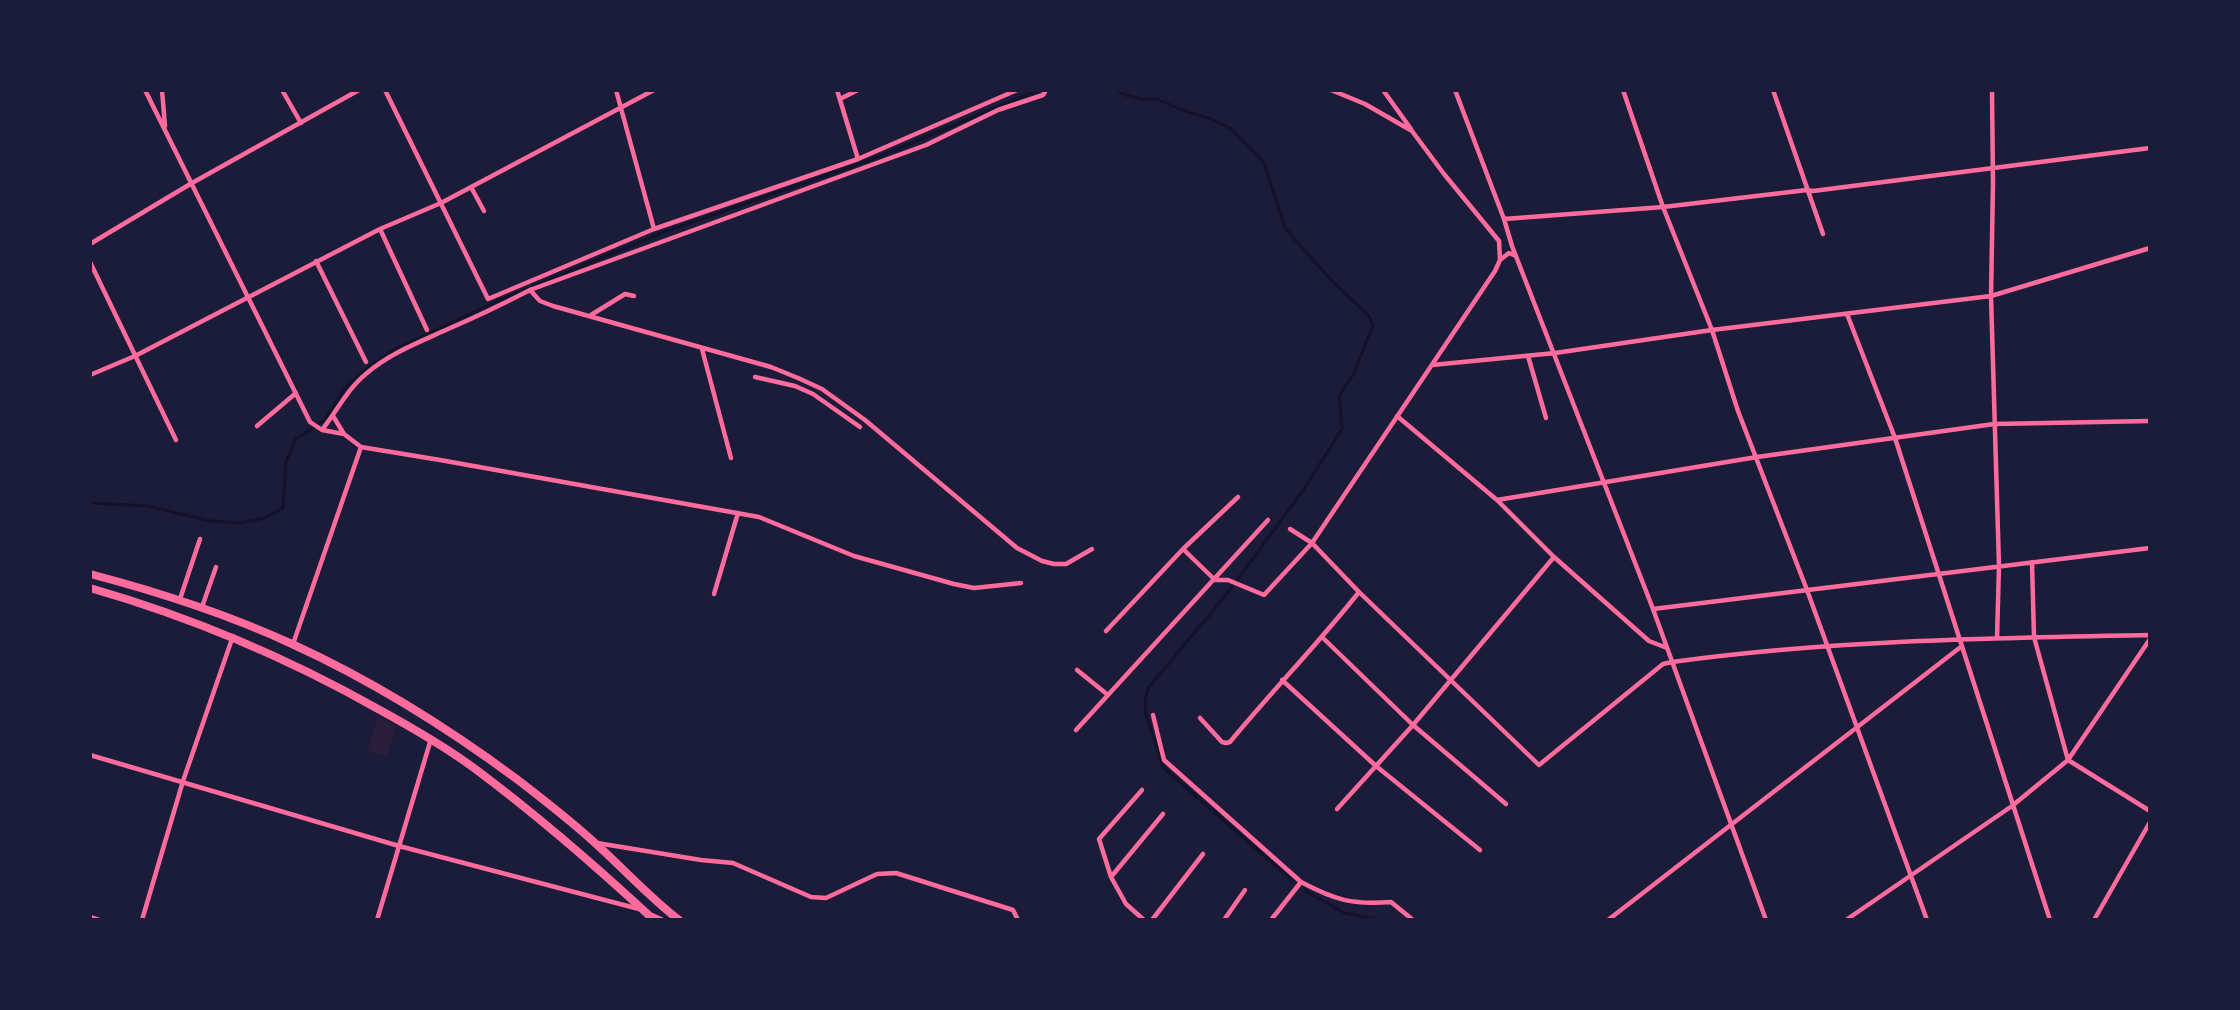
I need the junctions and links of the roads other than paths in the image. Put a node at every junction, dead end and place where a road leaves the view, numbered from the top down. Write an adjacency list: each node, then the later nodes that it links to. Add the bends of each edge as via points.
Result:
1 (145, 90): 21 (street)
2 (162, 90): 21 (street)
3 (282, 90): 20 (street)
4 (359, 90): 20 (street)
5 (385, 90): 29 (street)
6 (616, 90): 19 (street)
7 (654, 90): 19 (street)
8 (837, 90): 18 (street)
9 (858, 90): 18 (street)
10 (1017, 90): 24 (street)
11 (1046, 90): 44 (street, via 1043,95 998,110 926,145)
12 (1331, 90): 22 (street)
13 (1383, 90): 22 (street)
14 (1455, 90): 32 (street)
15 (1623, 90): 30 (street)
16 (1773, 90): 28 (street)
17 (1992, 90): 25 (street)
18 (840, 99): 24 (street)
19 (621, 106): 27 (street); 34 (street)
20 (301, 123): 26 (street)
21 (165, 129): 26 (street)
22 (1412, 131): 37 (street)
23 (2150, 148): 25 (street)
24 (858, 159): 34 (street)
25 (1993, 167): 28 (street); 46 (street)
26 (192, 183): 38 (street); 47 (street)
27 (471, 188): 29 (street); 31 (street)
28 (1808, 189): 30 (street); 35 (street)
29 (441, 203): 33 (street); 34 (street, via 488,299)
30 (1663, 207): 32 (street); 51 (street)
31 (484, 211)
32 (1504, 219): 36 (street)
33 (380, 229): 42 (street); 50 (street)
34 (654, 229)
35 (1823, 234)
36 (1510, 240): 37 (street, via 1507,245); 40 (street)
37 (1499, 242): 41 (street)
38 (90, 244)
39 (2150, 248): 46 (street)
40 (1516, 257): 41 (street, via 1509,254); 53 (street)
41 (1500, 260): 57 (street)
42 (316, 261): 47 (street); 56 (street)
43 (90, 262): 54 (street)
44 (530, 290): 49 (street, via 540,301); 63 (street, via 384,361 366,373)
45 (634, 296): 49 (street, via 625,294)
46 (1991, 296): 48 (street); 67 (street)
47 (249, 298): 54 (street); 62 (street)
48 (1847, 314): 51 (street); 72 (street)
49 (591, 315): 52 (street)
50 (427, 330)
51 (1712, 330): 53 (street); 75 (street)
52 (702, 349): 58 (street); 76 (street)
53 (1555, 353): 55 (street); 77 (street)
54 (135, 356): 59 (street); 73 (street)
55 (1528, 356): 57 (street); 65 (street)
56 (366, 362)
57 (1432, 365): 64 (street)
58 (771, 368): 61 (street); 86 (street, via 822,389 865,420 1024,552 1042,561 1066,564)
59 (90, 375)
60 (755, 377): 61 (street)
61 (774, 381): 69 (street, via 813,394)
62 (296, 393): 68 (street); 70 (street, via 312,424)
63 (333, 416): 70 (street); 71 (street)
64 (1397, 416): 79 (street); 84 (street)
65 (1546, 418)
66 (2150, 421): 67 (street)
67 (1994, 424): 72 (street); 90 (street)
68 (257, 426)
69 (860, 427)
70 (320, 429): 71 (street)
71 (344, 434): 74 (street)
72 (1895, 438): 75 (street); 93 (street)
73 (176, 440)
74 (361, 447): 80 (street); 110 (street)
75 (1757, 457): 77 (street); 97 (street)
76 (731, 458)
77 (1604, 483): 79 (street); 102 (street)
78 (1238, 497): 87 (street)
79 (1497, 500): 88 (street)
80 (738, 513): 95 (street, via 759,517 854,556 904,571 974,588); 99 (street)
81 (1268, 520): 94 (street)
82 (1290, 530): 84 (street)
83 (200, 539): 100 (street)
84 (1312, 543): 94 (street, via 1264,595 1228,580); 98 (street)
85 (2150, 548): 89 (street)
86 (1092, 549)
87 (1183, 549): 94 (street); 103 (street)
88 (1554, 557): 112 (street, via 1649,640); 115 (street)
89 (2032, 562): 90 (street); 105 (street)
90 (1999, 566): 93 (street); 108 (street)
91 (216, 567): 101 (street)
92 (90, 574): 100 (main road)
93 (1937, 574): 97 (street); 109 (street)
94 (1215, 580): 117 (street)
95 (1021, 583)
96 (90, 588): 104 (main road)
97 (1807, 590): 102 (street); 111 (street)
98 (1359, 592): 107 (street); 115 (street)
99 (714, 594)
100 (180, 599): 101 (main road)
101 (202, 607): 110 (main road)
102 (1653, 609): 112 (street)
103 (1106, 632)
104 (232, 636): 123 (main road, via 325,679); 127 (street)
105 (2034, 637): 106 (street); 108 (street); 125 (street)
106 (2150, 637): 125 (street)
107 (1323, 638): 116 (street); 120 (street)
108 (1997, 638): 109 (street)
109 (1961, 643): 111 (street); 121 (street); 130 (street)
110 (293, 644): 136 (main road, via 440,726 518,780)
111 (1827, 646): 113 (street, via 1749,651); 121 (street)
112 (1667, 648): 113 (street)
113 (1672, 662): 115 (street, via 1663,664 1539,765); 135 (street)
114 (1077, 670): 117 (street)
115 (1450, 679): 120 (street)
116 (1282, 680): 119 (street, via 1230,742 1222,742); 126 (street)
117 (1108, 695): 122 (street)
118 (1152, 715): 142 (street, via 1164,760)
119 (1200, 718)
120 (1413, 725): 126 (street); 129 (street)
121 (1856, 729): 135 (street); 140 (street)
122 (1076, 730)
123 (431, 739): 137 (street); 145 (main road, via 474,768 583,855)
124 (90, 755): 127 (street)
125 (2068, 760): 130 (street); 132 (street)
126 (1376, 766): 131 (street); 138 (street)
127 (183, 781): 137 (street); 149 (street)
128 (1142, 790): 141 (street, via 1099,839)
129 (1506, 804)
130 (2012, 806): 140 (street); 165 (street)
131 (1337, 808)
132 (2150, 811)
133 (1163, 814): 141 (street)
134 (2150, 822): 166 (street)
135 (1733, 825): 161 (street); 162 (street)
136 (595, 842): 144 (main road); 155 (street, via 733,863 811,897 826,898 877,874 896,873 1013,910)
137 (399, 846): 146 (street); 150 (street)
138 (1480, 850)
139 (1203, 854): 157 (street)
140 (1910, 875): 163 (street); 164 (street)
141 (1111, 876): 156 (street, via 1126,904)
142 (1301, 882): 159 (street); 160 (street, via 1328,896 1364,904 1391,902)
143 (1245, 891): 158 (street)
144 (646, 892): 145 (main road); 154 (main road)
145 (633, 901): 146 (main road)
146 (644, 910): 151 (street); 152 (main road); 153 (street)
147 (90, 917): 148 (street)
148 (99, 920)
149 (142, 920)
150 (377, 920)
151 (647, 920)
152 (654, 920)
153 (663, 920)
154 (680, 920)
155 (1018, 920)
156 (1143, 920)
157 (1152, 920)
158 (1224, 920)
159 (1271, 920)
160 (1413, 920)
161 (1608, 920)
162 (1766, 920)
163 (1846, 920)
164 (1927, 920)
165 (2050, 920)
166 (2094, 920)

